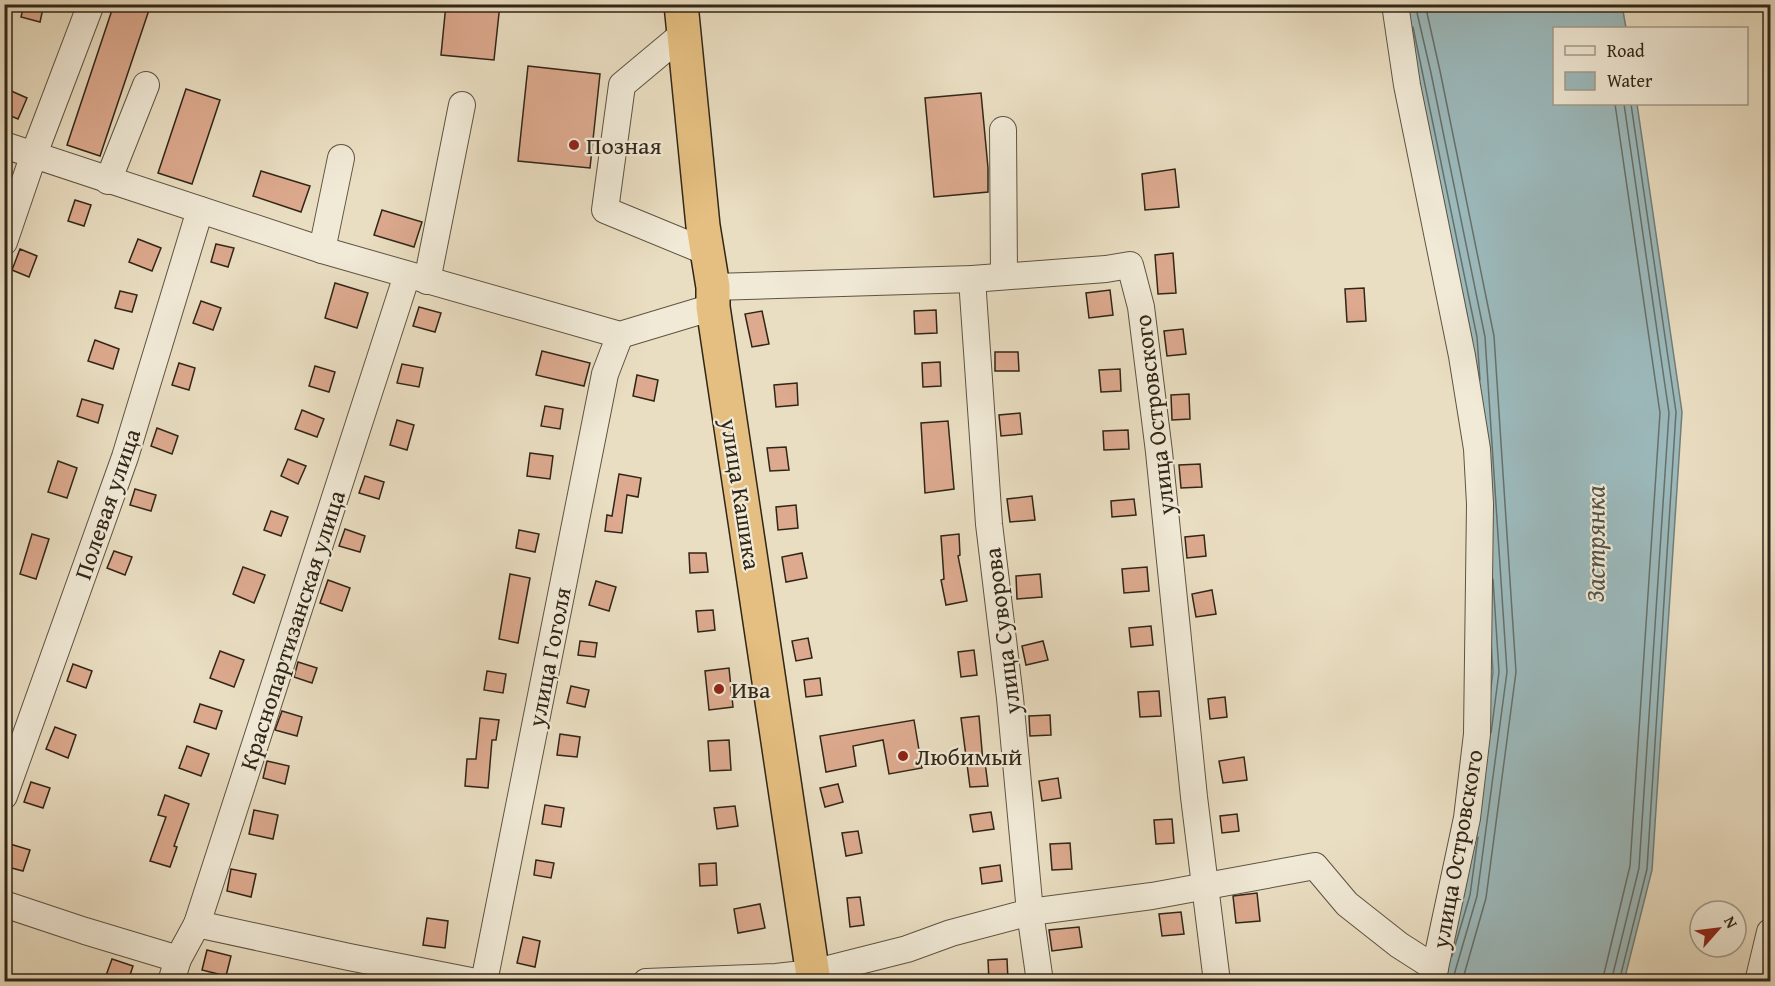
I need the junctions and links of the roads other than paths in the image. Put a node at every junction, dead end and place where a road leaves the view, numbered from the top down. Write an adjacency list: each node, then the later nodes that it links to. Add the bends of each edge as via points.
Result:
1 (91, 4): 8 (street)
2 (1395, 4): 27 (street, улица Островского, via 1407,86 1462,356 1477,449 1480,504 1477,734 1467,818)
3 (682, 19): 14 (highway, улица Кашика); 14 (street, via 622,85 605,210)
4 (146, 85): 10 (street)
5 (462, 105): 16 (street, Краснопартизанская улица)
6 (1004, 130): 15 (street)
7 (4, 145): 8 (street)
8 (34, 154): 10 (street); 12 (street)
9 (341, 158): 13 (street)
10 (108, 181): 11 (street)
11 (200, 210): 13 (street); 20 (street, Полевая улица, via 125,457)
12 (4, 242)
13 (322, 250): 16 (street)
14 (707, 252): 18 (highway, улица Кашика)
15 (1004, 276): 17 (street, улица Островского); 21 (street, улица Островского, via 1130,265 1141,307 1159,452)
16 (417, 278): 19 (street); 24 (street, Краснопартизанская улица)
17 (972, 279): 18 (street, улица Островского); 23 (street, улица Суворова, via 989,524)
18 (713, 297): 19 (street, улица Островского); 28 (highway, улица Кашика)
19 (620, 334): 30 (street, улица Гоголя, via 605,374)
20 (4, 796)
21 (1204, 887): 23 (street); 27 (street, via 1315,866 1347,904); 33 (street, улица Островского)
22 (4, 904): 26 (street, via 85,931)
23 (1030, 912): 28 (street); 32 (street, улица Суворова)
24 (197, 924): 26 (street, Краснопартизанская улица); 29 (street)
25 (1770, 932): 34 (street)
26 (175, 970)
27 (1434, 975)
28 (813, 977): 31 (street)
29 (476, 981)
30 (484, 981)
31 (646, 981)
32 (1040, 981)
33 (1216, 981)
34 (1758, 981)

